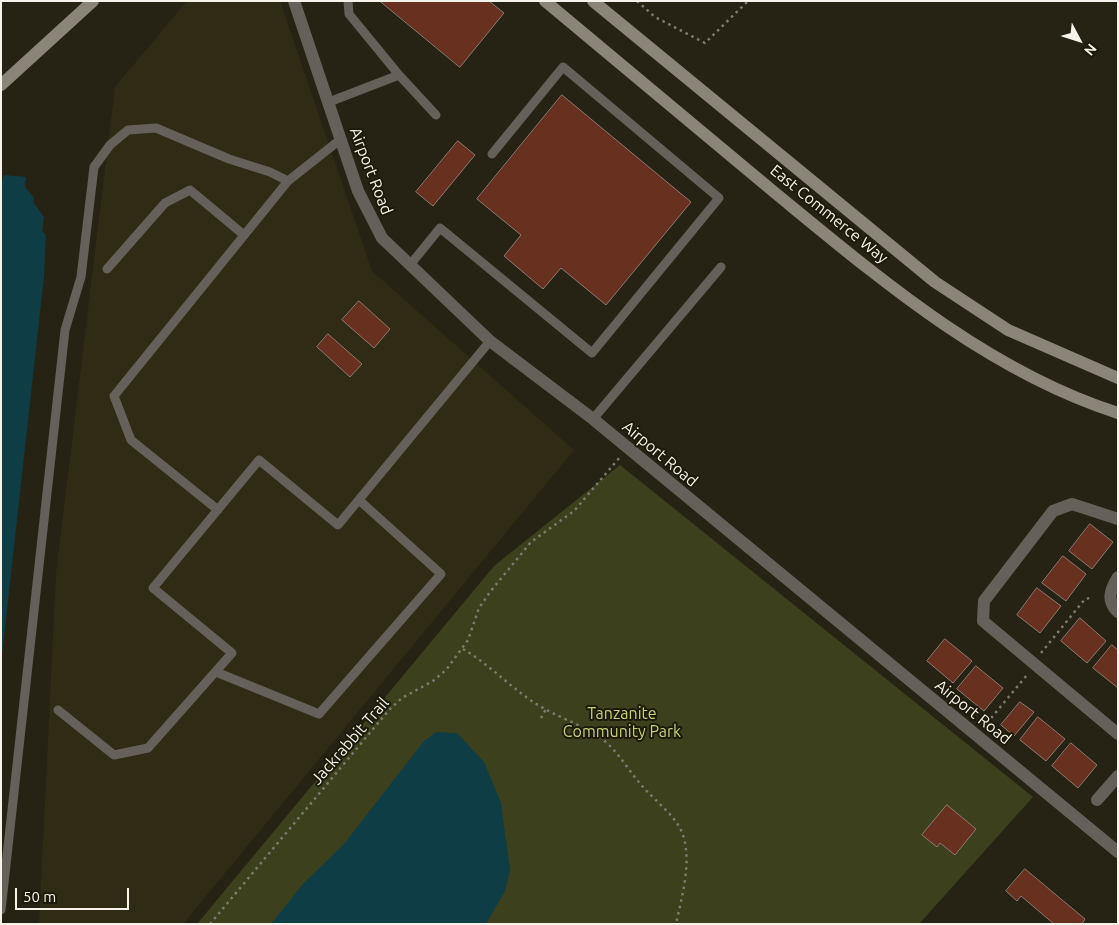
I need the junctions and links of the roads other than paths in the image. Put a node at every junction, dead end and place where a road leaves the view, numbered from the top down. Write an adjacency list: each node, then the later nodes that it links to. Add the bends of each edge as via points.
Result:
1 (93, 1): 7 (main road)
2 (294, 1): 8 (street, Airport Road)
3 (348, 1): 6 (lane, via 349,14)
4 (545, 1): 19 (main road, East Commerce Way, via 913,304 995,356 1081,401)
5 (593, 1): 18 (main road, East Commerce Way, via 935,282 1008,330)
6 (400, 74): 8 (lane); 9 (lane)
7 (1, 85)
8 (328, 102): 10 (street, Airport Road)
9 (436, 114)
10 (341, 139): 12 (lane); 14 (street, Airport Road, via 369,215 382,238)
11 (492, 154): 14 (lane, via 563,67 718,198 592,353 440,228)
12 (288, 181): 13 (lane); 32 (lane, via 156,128 128,130 110,145 94,167 81,277 65,330)
13 (244, 235): 16 (lane, via 190,190 166,203); 22 (lane, via 114,396 131,440)
14 (410, 265): 17 (street, Airport Road)
15 (721, 267): 20 (lane)
16 (107, 269)
17 (490, 342): 20 (street, Airport Road); 21 (lane)
18 (1118, 378)
19 (1118, 413)
20 (593, 419): 31 (street, Airport Road)
21 (359, 500): 22 (lane, via 338,525 259,460); 26 (lane, via 442,574 318,714)
22 (218, 510): 26 (lane, via 153,588 232,653)
23 (1118, 519): 28 (street, via 1072,504 1053,511 984,601 984,621)
24 (1118, 577): 25 (street, via 1110,591 1111,606)
25 (1118, 612)
26 (216, 672): 27 (lane, via 148,748 114,755)
27 (58, 710)
28 (1118, 734)
29 (1118, 776): 30 (street)
30 (1097, 800)
31 (1118, 852)
32 (1, 910)

